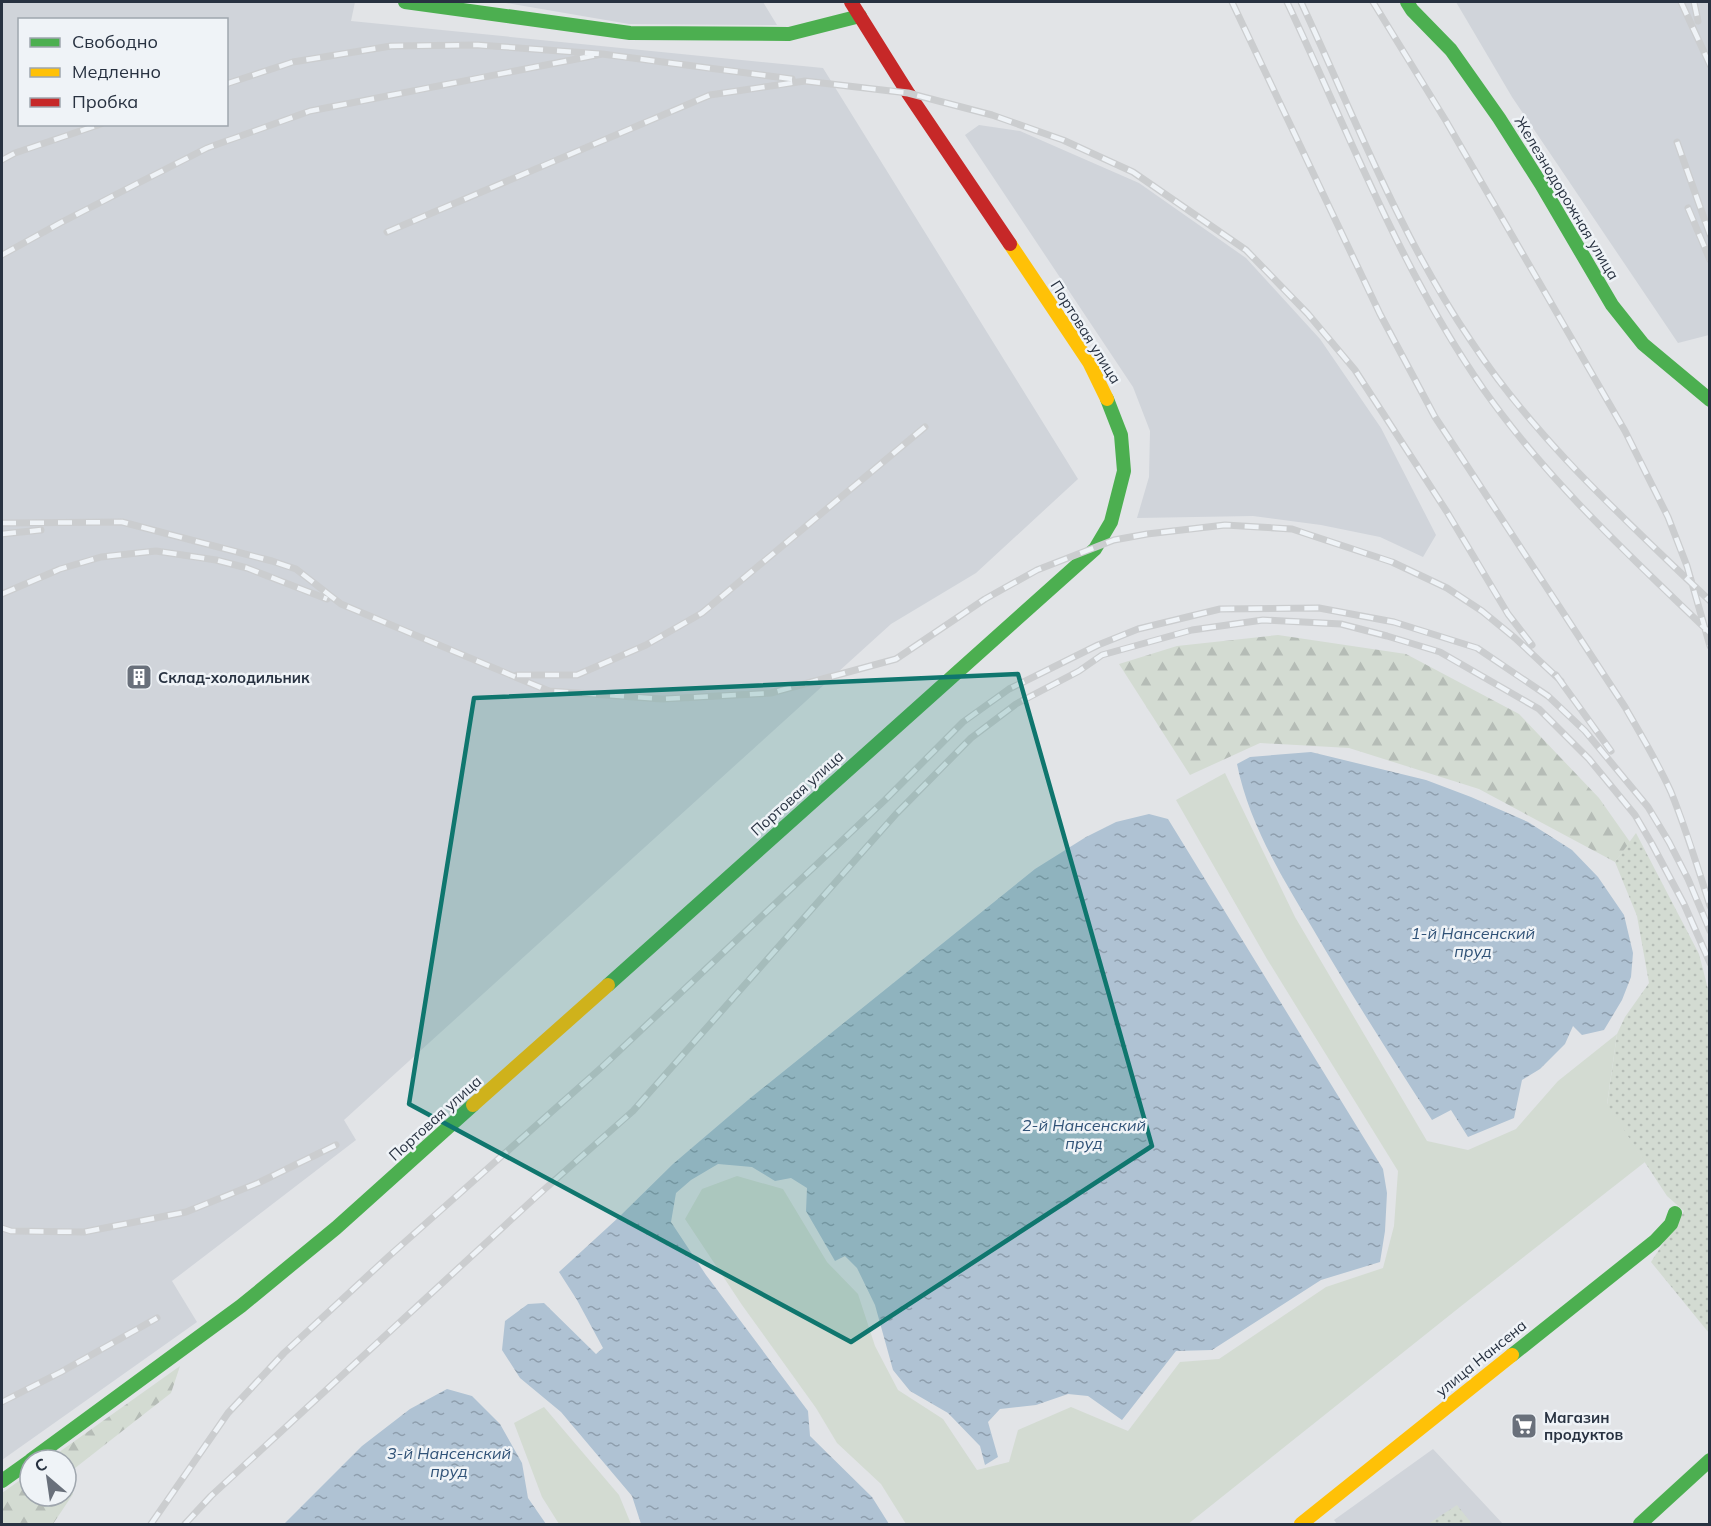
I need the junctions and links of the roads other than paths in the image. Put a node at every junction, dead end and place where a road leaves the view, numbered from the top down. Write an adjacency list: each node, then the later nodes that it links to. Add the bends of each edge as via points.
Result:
1 (405, 2): 4 (main road, via 630,33 789,34)
2 (851, 2): 4 (main road, Портовая улица)
3 (1407, 2): 5 (main road, Железнодорожная улица, via 1451,50 1499,118 1612,304 1643,344)
4 (860, 16): 7 (main road, Портовая улица, via 1089,362 1107,398 1121,435 1124,471 1111,522 1095,549 336,1228 241,1306)
5 (1710, 400)
6 (1675, 1213): 11 (main road, улица Нансена, via 1671,1224 1655,1241)
7 (47, 1448)
8 (1710, 1460): 12 (main road)
9 (18, 1469): 10 (main road, Портовая улица)
10 (2, 1481)
11 (1301, 1524)
12 (1640, 1524)

